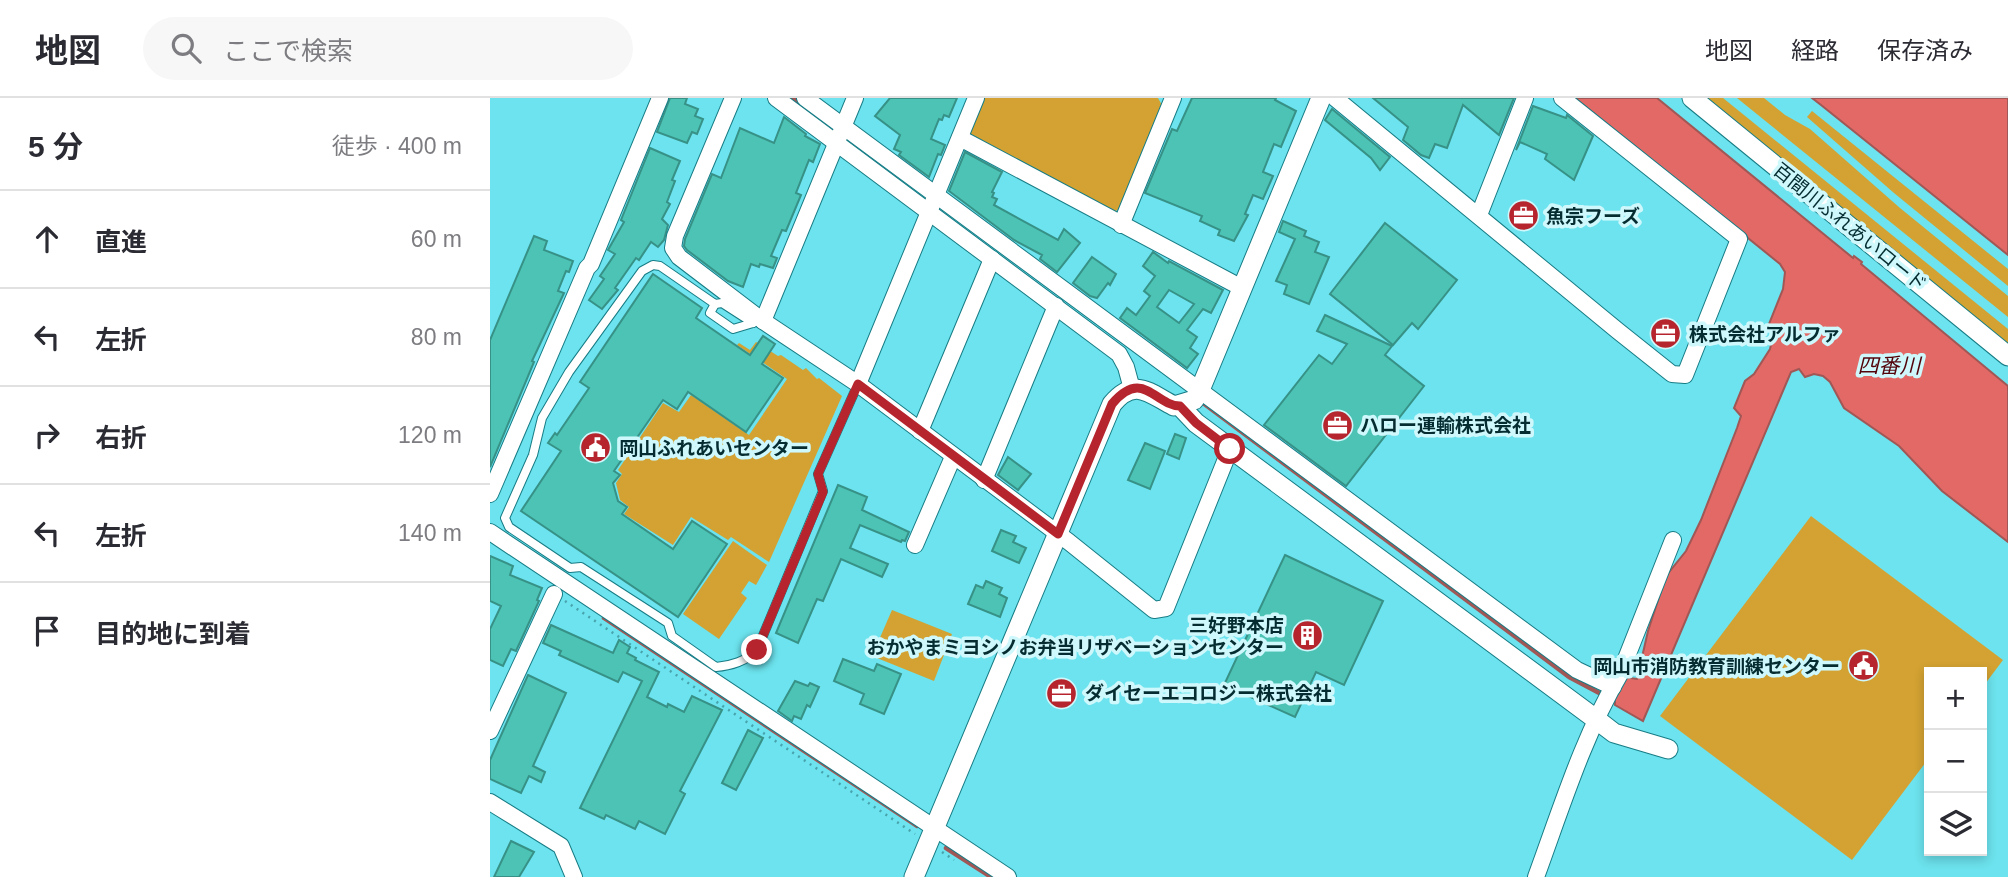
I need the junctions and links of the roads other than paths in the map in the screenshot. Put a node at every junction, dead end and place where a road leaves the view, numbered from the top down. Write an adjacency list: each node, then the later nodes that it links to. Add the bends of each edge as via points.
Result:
1 (660, 98): 31 (street)
2 (733, 98): 22 (street, via 673,248)
3 (776, 98): 13 (street)
4 (806, 98): 13 (street)
5 (855, 98): 13 (street)
6 (976, 98): 14 (street)
7 (1173, 98): 17 (street)
8 (1321, 98): 19 (street)
9 (1335, 98): 16 (street)
10 (1525, 98): 16 (street)
11 (1562, 98): 16 (street, via 1739,239 1685,375 1672,374)
12 (1692, 98): 23 (street, 百間川ふれあいロード)
13 (840, 133): 15 (street); 22 (street)
14 (960, 138): 15 (street); 17 (street)
15 (933, 202): 18 (street); 24 (street); 26 (street)
16 (1479, 215)
17 (1121, 225): 19 (street)
18 (992, 259): 21 (street); 27 (street)
19 (1242, 288): 26 (street)
20 (715, 304): 22 (lane, via 722,303); 22 (lane, via 710,313 733,329); 24 (lane, via 660,266 642,271 569,372 542,418 533,455 505,518 509,527 570,568 582,567 668,623 672,636 716,667 752,656 757,650 823,492 818,474)
21 (1056, 306): 25 (street, via 1119,354); 30 (street)
22 (758, 322): 24 (street)
23 (2008, 356)
24 (858, 384): 27 (street)
25 (1132, 389): 26 (street, via 1147,390 1174,406); 33 (street, via 1112,404)
26 (1193, 397): 28 (street, via 1196,423); 37 (street)
27 (920, 431): 29 (street)
28 (1230, 449): 33 (street, via 1166,608 1154,610); 38 (street)
29 (953, 457): 30 (street); 35 (street)
30 (984, 480): 33 (street)
31 (490, 494)
32 (490, 532): 42 (street)
33 (1058, 534): 42 (street)
34 (1673, 540): 37 (street)
35 (915, 545)
36 (554, 594): 39 (street)
37 (1609, 693): 38 (street)
38 (1597, 720): 40 (street, via 1614,733); 46 (street)
39 (490, 731)
40 (1668, 749)
41 (490, 802): 43 (street, via 561,846)
42 (927, 833): 44 (street); 45 (street)
43 (574, 877)
44 (914, 877)
45 (1008, 877)
46 (1536, 877)

